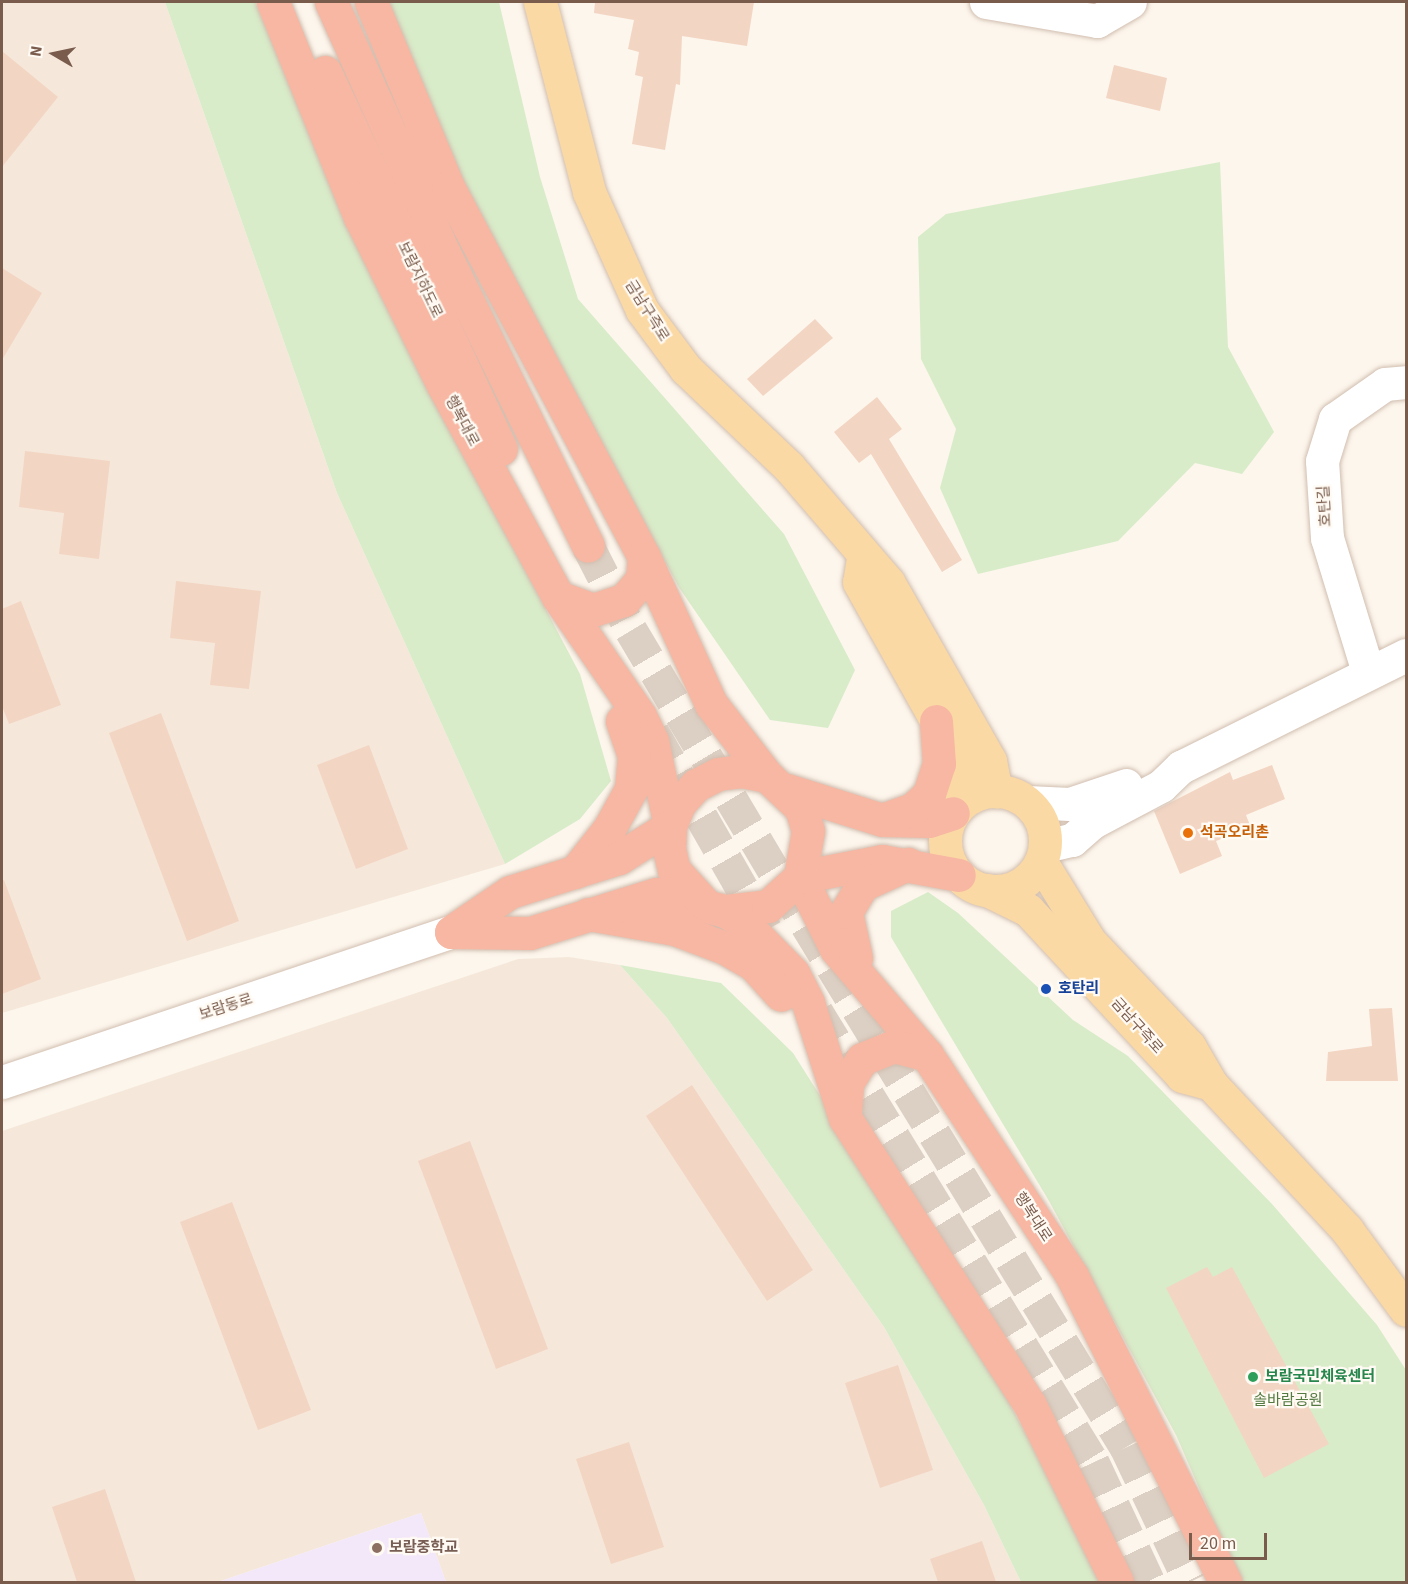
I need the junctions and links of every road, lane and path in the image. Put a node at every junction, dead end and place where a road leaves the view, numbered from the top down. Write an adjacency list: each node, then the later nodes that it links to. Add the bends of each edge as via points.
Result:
1 (273, 2): 13 (highway, 행복대로, via 360,217 442,384)
2 (294, 2): 10 (highway, 보람지하도로, via 407,254)
3 (331, 2): 9 (highway, via 444,253)
4 (372, 2): 11 (highway, via 448,187)
5 (540, 2): 12 (main road, 금남구즉로, via 589,192 642,310 686,369 789,467)
6 (986, 2): 7 (street, via 1097,21)
7 (1130, 2)
8 (1407, 382): 15 (street, 호탄길, via 1385,384 1335,419 1322,461 1327,538)
9 (588, 546)
10 (553, 556)
11 (644, 557): 13 (highway, via 642,579 624,600 593,610); 18 (highway, via 711,704)
12 (863, 558): 16 (main road, via 858,582); 19 (main road, 금남구즉로, via 888,582 990,761)
13 (562, 605): 23 (highway, 행복대로, via 640,716 652,741); 26 (highway, via 619,711 634,756 631,789 609,829)
14 (1407, 655): 15 (street)
15 (1368, 672): 17 (street)
16 (936, 720): 21 (main road, via 954,752 965,790); 22 (highway, via 939,764 929,794 913,809)
17 (1181, 767): 20 (street, via 1070,804); 24 (street, via 1161,786)
18 (777, 783): 22 (highway); 23 (highway, via 742,771 711,777 680,804); 27 (highway, via 801,808 808,831)
19 (996, 791): 20 (main road); 21 (main road, via 980,793)
20 (1027, 802): 24 (main road, via 1038,815)
21 (953, 813): 22 (highway, via 929,821); 28 (main road, via 945,845)
22 (882, 820)
23 (670, 826): 26 (highway, via 619,858); 29 (highway, via 674,870)
24 (1043, 854): 28 (main road, via 1018,885); 35 (main road, 금남구즉로, via 1090,942 1189,1046)
25 (908, 864): 27 (highway, via 882,861); 28 (highway); 32 (highway, via 862,885 846,912 848,940)
26 (575, 872): 31 (highway, via 510,892)
27 (800, 877): 29 (highway, via 768,906); 32 (highway, 행복대로, via 837,949)
28 (973, 883): 35 (main road, 금남구즉로, via 1028,910 1057,936 1182,1076)
29 (714, 907): 30 (highway, via 656,894); 36 (highway, via 744,923 792,973 808,1002)
30 (587, 914): 31 (highway, via 530,933); 36 (highway, via 675,929 754,966 793,1011 815,1070)
31 (451, 932): 34 (street, 보람동로)
32 (870, 990): 33 (highway, 행복대로)
33 (927, 1055): 36 (highway, via 894,1046 862,1059 847,1083); 39 (highway, 행복대로, via 1072,1276)
34 (2, 1082)
35 (1211, 1084): 37 (main road, 금남구즉로, via 1347,1230)
36 (845, 1118): 38 (highway, via 1030,1405)
37 (1407, 1310)
38 (1117, 1582)
39 (1225, 1582)

